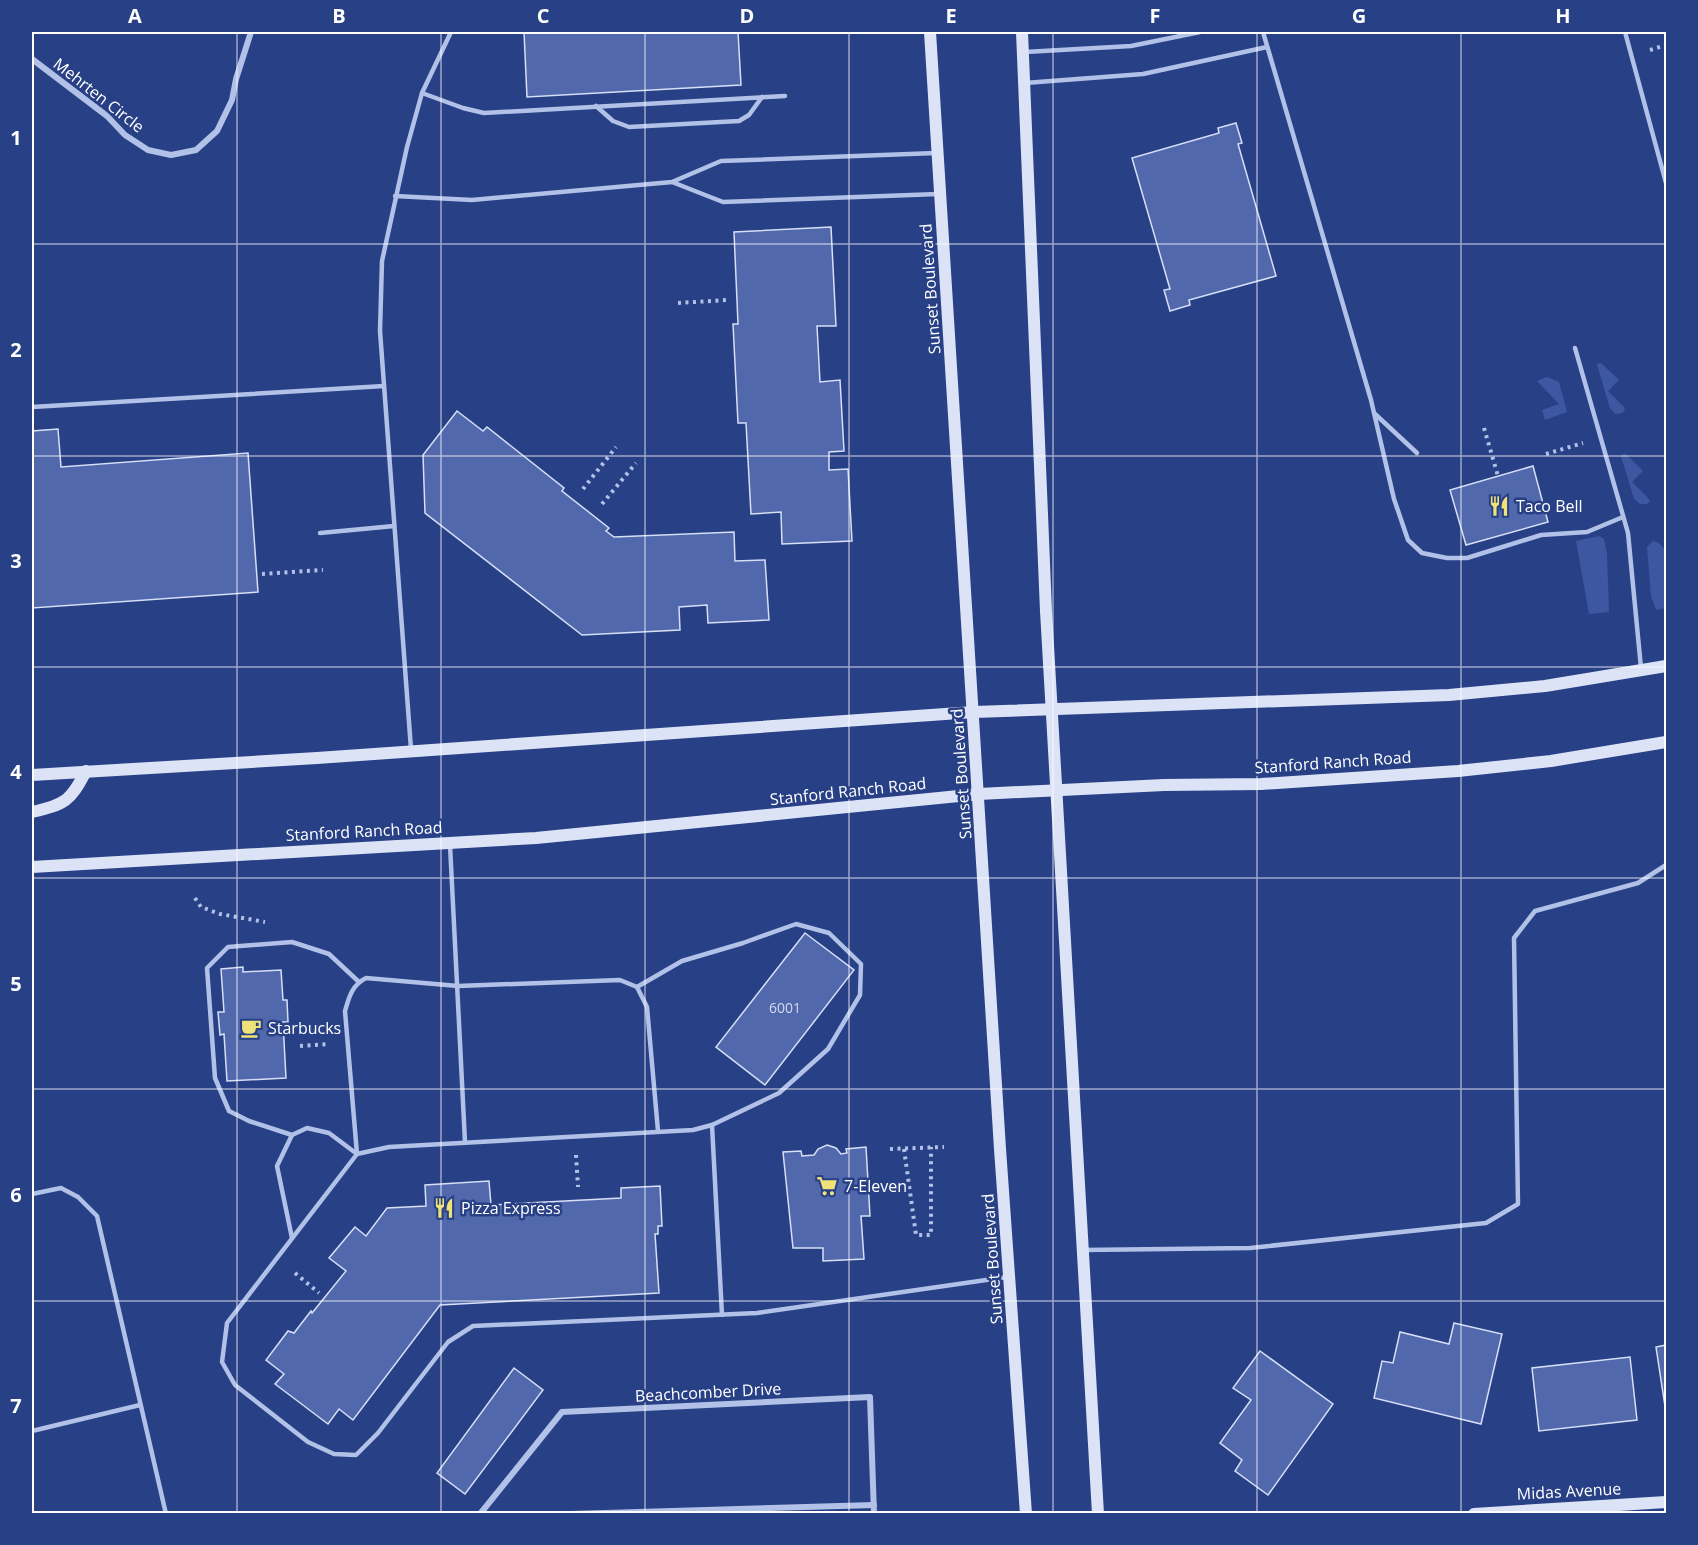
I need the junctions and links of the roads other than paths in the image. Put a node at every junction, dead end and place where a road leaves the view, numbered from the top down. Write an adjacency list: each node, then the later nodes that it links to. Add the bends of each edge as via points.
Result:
1 (251, 32): 10 (street, Mehrten Circle, via 232,100 217,131 196,150 171,155 148,150 125,135 107,116)
2 (451, 32): 12 (lane)
3 (930, 32): 16 (main road, Sunset Boulevard)
4 (1022, 32): 9 (main road)
5 (1200, 32): 9 (lane, via 1131,46)
6 (1263, 32): 8 (lane)
7 (1625, 32): 18 (lane)
8 (1267, 47): 11 (lane, via 1143,74); 24 (lane)
9 (1023, 52): 11 (main road)
10 (32, 59)
11 (1025, 82): 31 (main road)
12 (422, 93): 15 (lane, via 484,113); 20 (lane)
13 (785, 96): 14 (lane)
14 (762, 97): 15 (lane); 15 (lane, via 749,115 739,120 629,127 613,121)
15 (596, 106)
16 (938, 153): 17 (lane, via 721,161); 19 (main road, Sunset Boulevard)
17 (672, 183): 19 (lane, via 723,202); 20 (lane, via 472,200)
18 (1666, 183)
19 (940, 194): 32 (main road, Sunset Boulevard)
20 (395, 196): 22 (lane, via 382,261 380,331)
21 (1575, 348): 26 (lane)
22 (384, 386): 23 (lane); 27 (lane)
23 (32, 407)
24 (1374, 413): 25 (lane); 26 (lane, via 1408,540 1422,553 1467,558 1541,536 1587,532)
25 (1417, 453)
26 (1623, 517): 30 (lane)
27 (394, 526): 28 (lane); 34 (lane)
28 (320, 533)
29 (1666, 666): 30 (main road)
30 (1642, 670): 31 (main road, via 1545,686 1449,695)
31 (1052, 710): 32 (main road); 37 (main road)
32 (974, 712): 34 (main road); 38 (main road, Sunset Boulevard)
33 (1666, 742): 37 (main road, Stanford Ranch Road, via 1458,771 1261,784)
34 (411, 752): 35 (main road)
35 (86, 771): 36 (main road); 39 (main road, via 76,791 61,804)
36 (32, 775)
37 (1056, 790): 38 (main road, Stanford Ranch Road); 53 (main road)
38 (979, 794): 40 (main road, Stanford Ranch Road); 54 (main road, Sunset Boulevard)
39 (32, 812)
40 (450, 843): 42 (main road, Stanford Ranch Road); 44 (lane)
41 (1666, 865): 53 (lane, via 1638,883 1534,911 1514,938 1518,1204 1486,1223 1250,1248)
42 (32, 867)
43 (359, 982): 44 (lane, via 366,978); 48 (lane, via 328,954 292,942 228,947 207,968 215,1078 229,1111); 50 (lane, via 345,1011)
44 (458, 986): 45 (lane, via 621,980); 49 (lane)
45 (637, 987): 46 (lane, via 682,961 796,924 829,933 861,964 860,994 828,1049 779,1093); 47 (lane, via 647,1007)
46 (712, 1125): 47 (lane); 55 (lane)
47 (657, 1131): 49 (lane)
48 (292, 1135): 50 (lane, via 308,1128 329,1133); 52 (lane, via 277,1166)
49 (465, 1142): 50 (lane, via 389,1147)
50 (357, 1154): 52 (lane)
51 (32, 1194): 56 (lane, via 61,1188 78,1197 96,1216)
52 (292, 1238): 55 (lane, via 226,1323 222,1362 235,1385 308,1442 334,1454 356,1455 378,1433 448,1342 473,1326)
53 (1083, 1250): 65 (main road)
54 (1010, 1276): 55 (lane); 64 (main road, Sunset Boulevard)
55 (723, 1315)
56 (140, 1405): 57 (lane); 60 (lane)
57 (32, 1431)
58 (1666, 1502): 66 (main road, Midas Avenue)
59 (874, 1505): 61 (street, Beachcomber Drive, via 870,1397 562,1412); 62 (street); 63 (street, Beachcomber Drive)
60 (166, 1514)
61 (480, 1514)
62 (571, 1514)
63 (874, 1514)
64 (1026, 1514)
65 (1098, 1514)
66 (1474, 1514)

